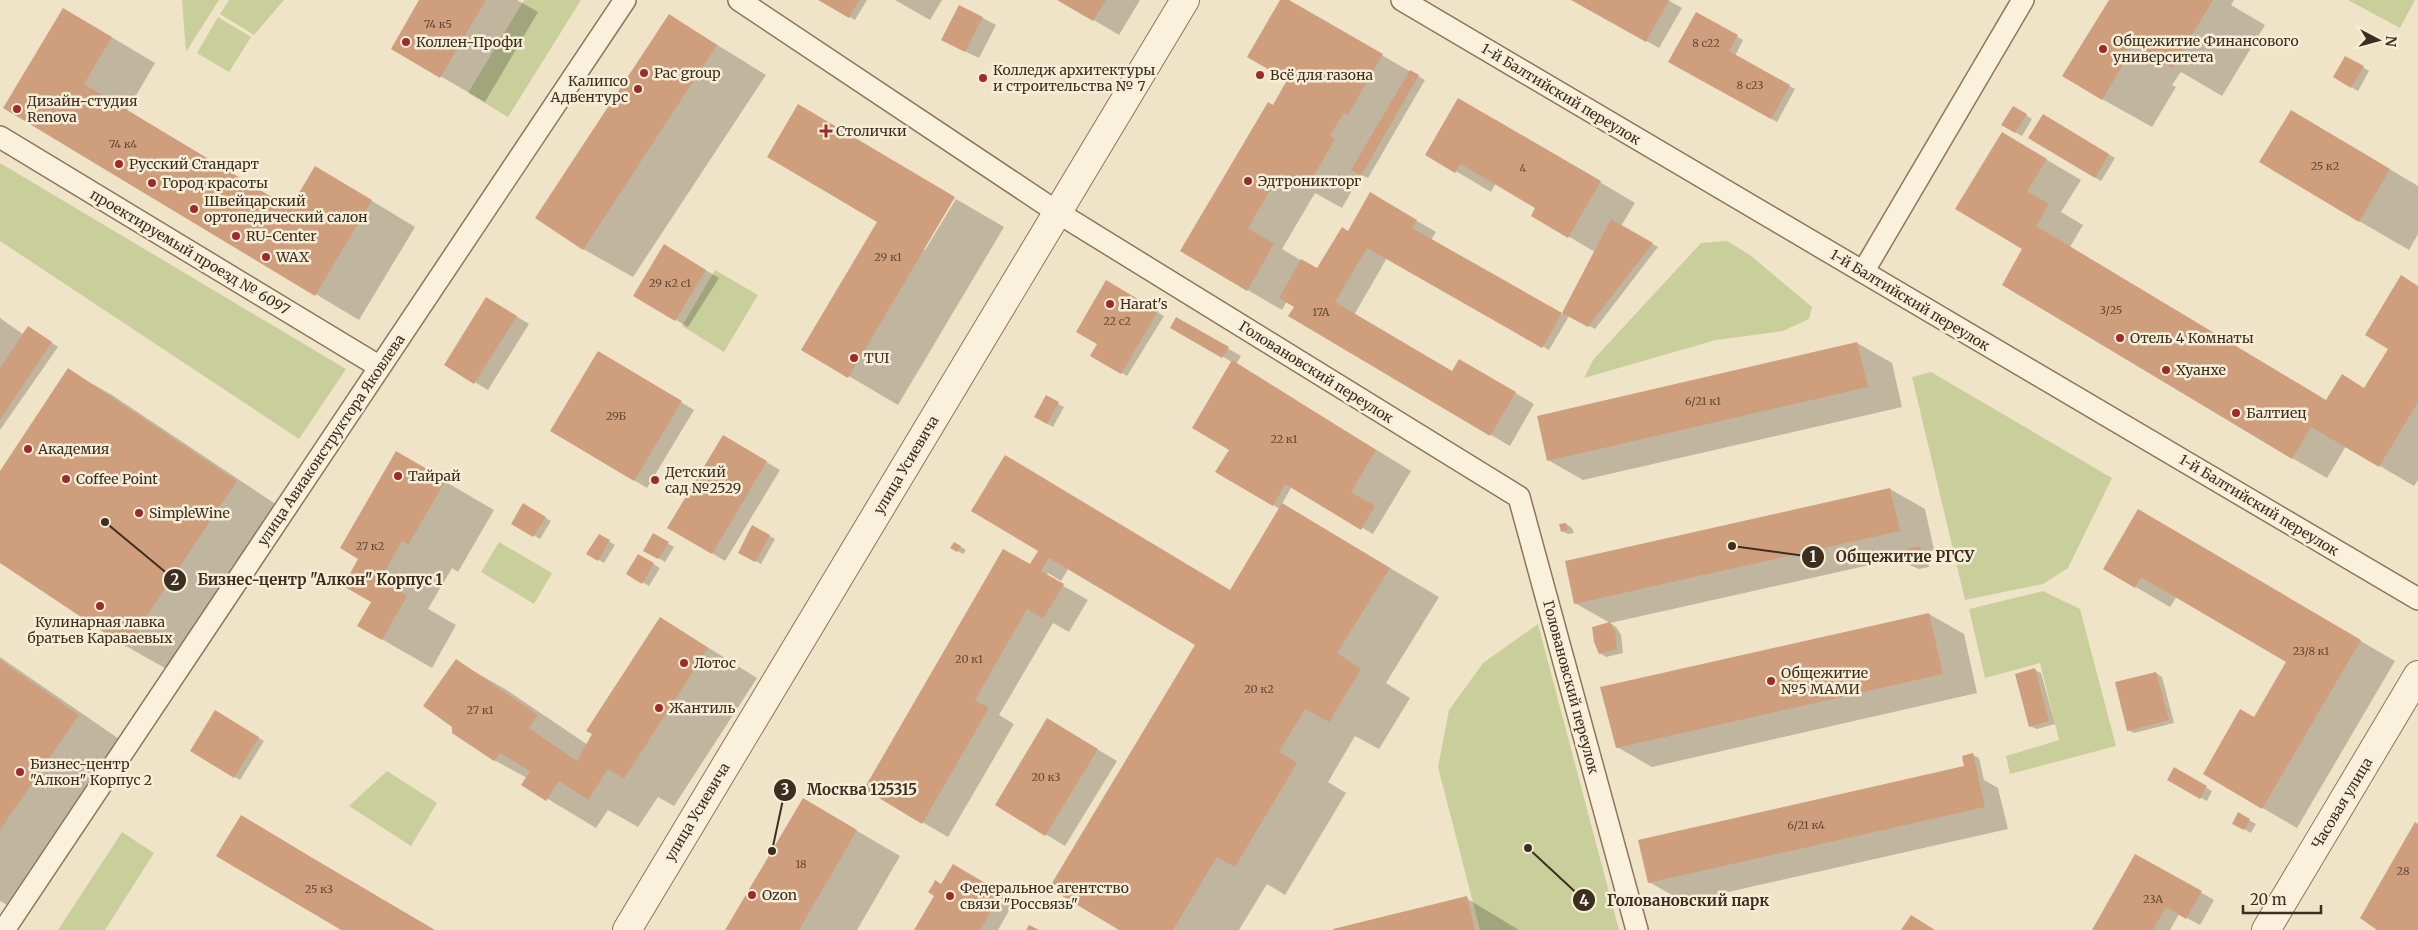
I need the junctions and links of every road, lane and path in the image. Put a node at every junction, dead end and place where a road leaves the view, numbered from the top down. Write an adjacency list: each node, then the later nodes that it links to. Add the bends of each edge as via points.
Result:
1 (625, 0): 9 (street, улица Авиаконструктора Яковлева)
2 (739, 0): 7 (street, Головановский переулок)
3 (1185, 0): 7 (street, улица Усиевича)
4 (1402, 0): 8 (street, 1-й Балтийский переулок)
5 (2023, 0): 8 (street)
6 (0, 138): 9 (street, проектируемый проезд № 6097)
7 (1057, 212): 13 (street, улица Усиевича); 14 (street, Головановский переулок, via 1519,497)
8 (1863, 272): 10 (street, 1-й Балтийский переулок)
9 (380, 367): 12 (street, улица Авиаконструктора Яковлева)
10 (2418, 599)
11 (2418, 676): 15 (street, Часовая улица)
12 (4, 930)
13 (626, 930)
14 (1637, 930)
15 (2266, 930)

